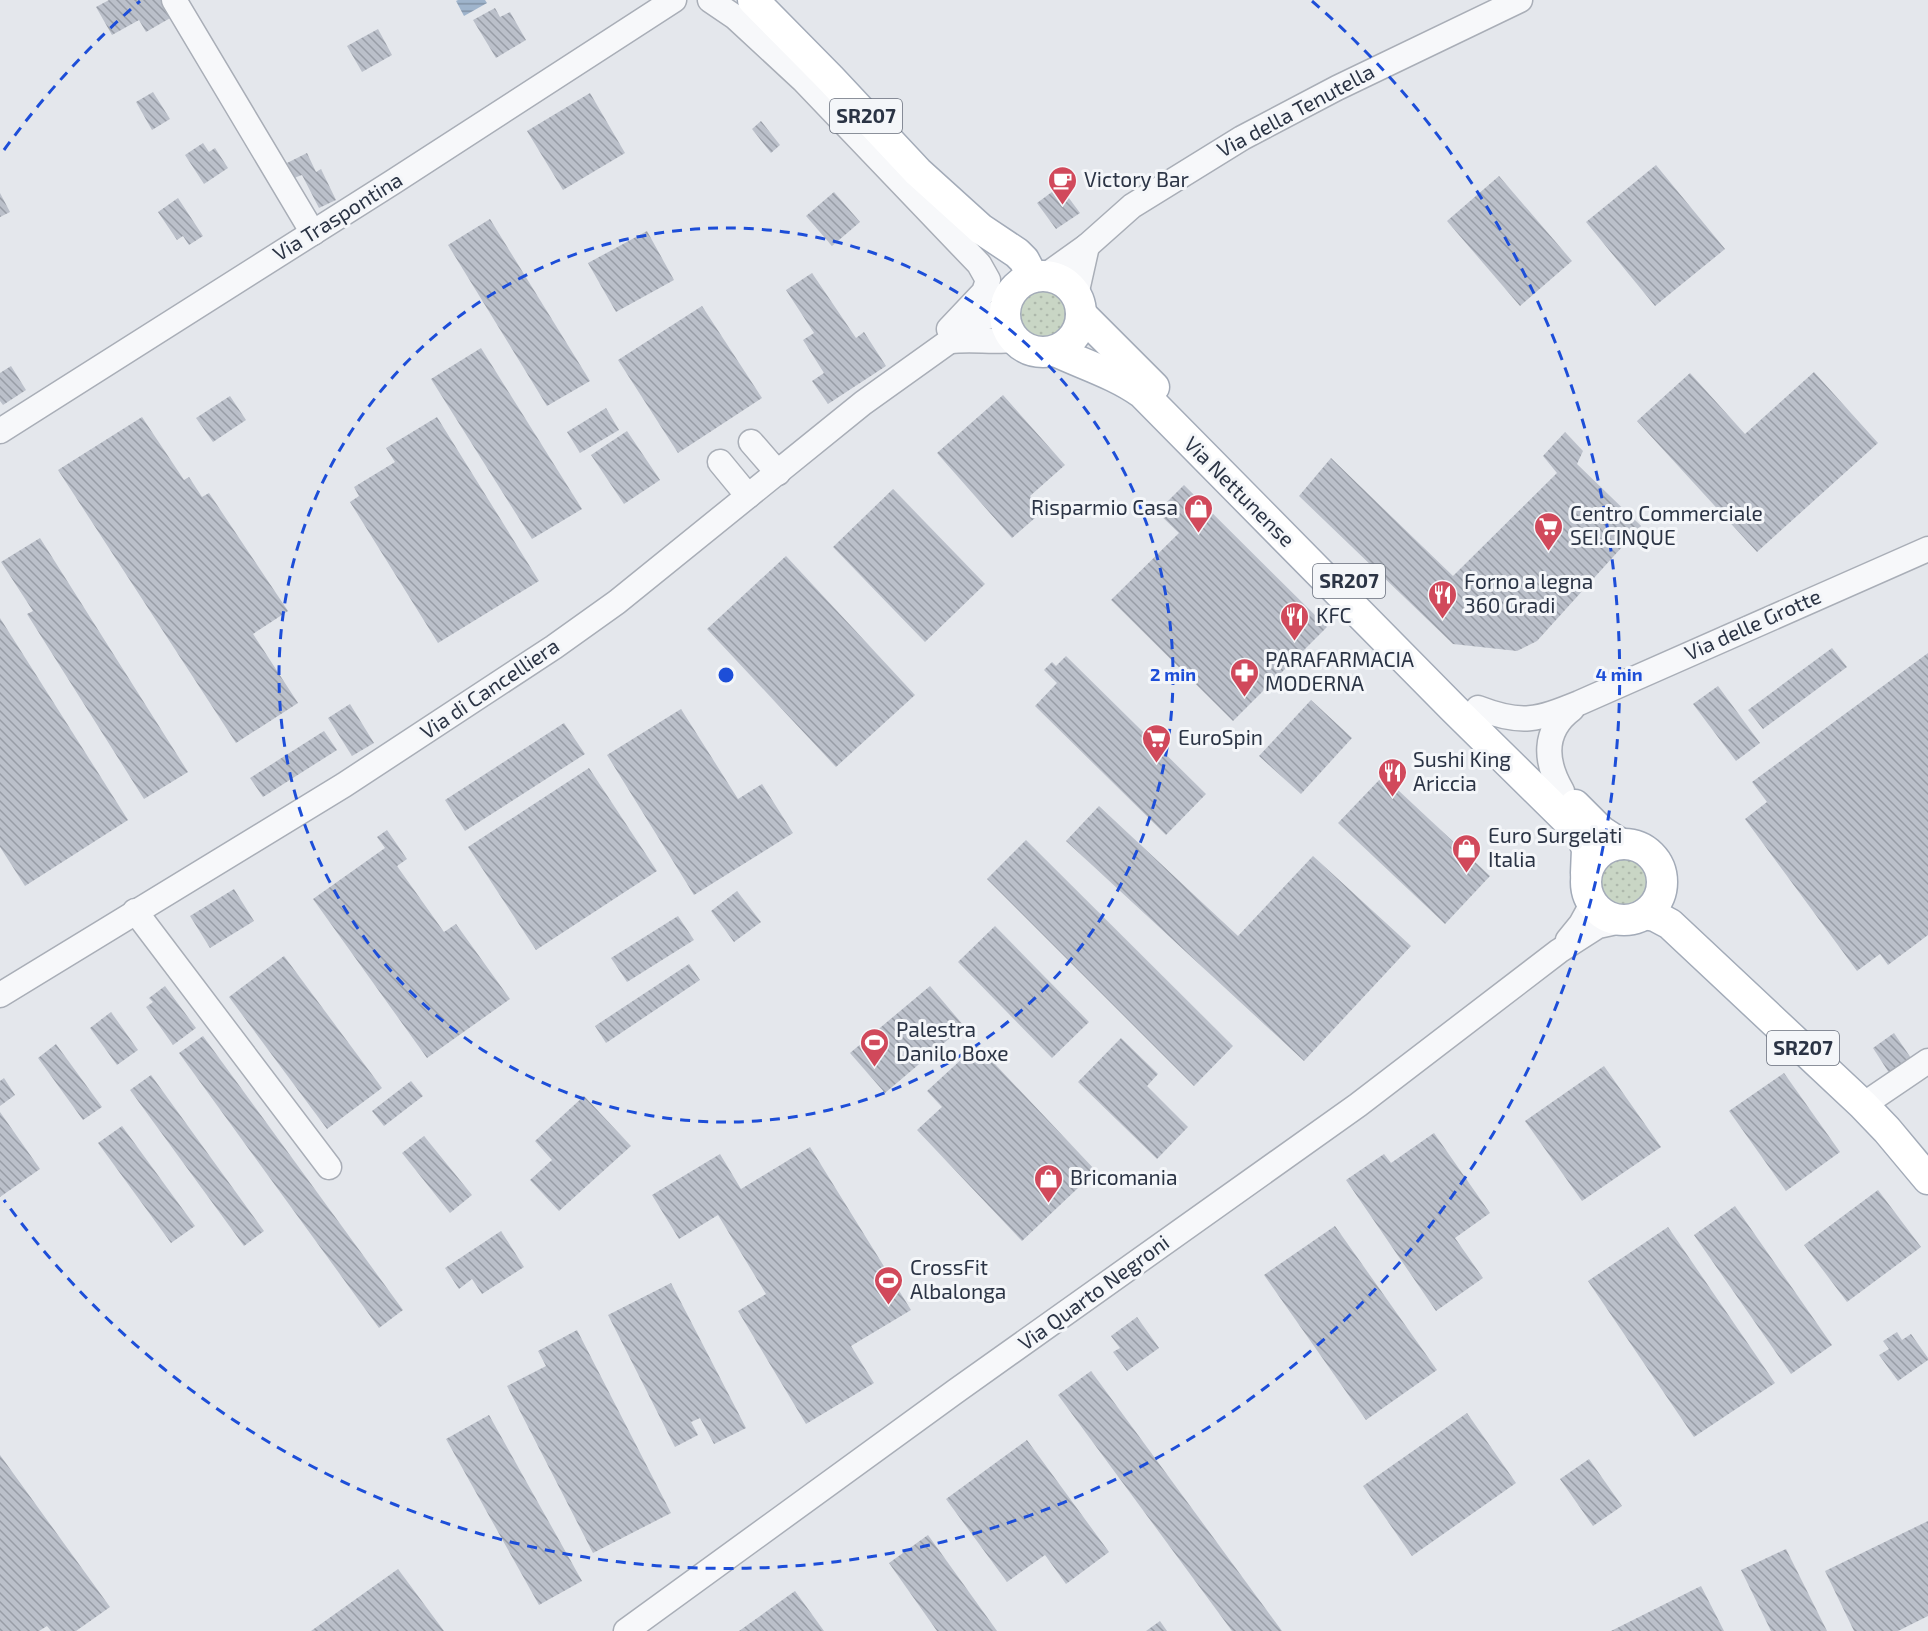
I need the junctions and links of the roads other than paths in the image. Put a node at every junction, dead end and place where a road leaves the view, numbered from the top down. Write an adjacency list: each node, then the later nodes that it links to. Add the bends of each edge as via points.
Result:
1 (174, 0): 7 (street)
2 (674, 0): 7 (street, Via Traspontina)
3 (710, 0): 13 (street, via 735,17 803,80 979,264 988,280 984,292 940,339)
4 (753, 0): 6 (main road, Via Nettunense / SR207, via 918,172)
5 (1520, 0): 8 (street, Via della Tenutella, via 1337,87 1242,138 1132,206)
6 (981, 229): 9 (main road, Via Nettunense / SR207); 10 (main road, Via Nettunense / SR207, via 1000,263)
7 (313, 233): 15 (street, Via Traspontina)
8 (1087, 246): 9 (street, Via della Tenutella); 11 (street)
9 (1039, 276): 10 (main road, via 1023,281); 11 (main road, Via Nettunense / SR207, via 1063,281)
10 (1007, 302): 12 (main road, Via Nettunense / SR207, via 1006,326); 13 (street, Via di Cancelliera)
11 (1079, 304): 14 (main road, via 1080,326 1066,345); 22 (main road, Via Nettunense / SR207)
12 (1014, 340): 13 (street, via 969,339); 14 (main road, Via Nettunense / SR207, via 1033,352)
13 (944, 345): 18 (street, Via di Cancelliera)
14 (1055, 351): 25 (main road, Via Nettunense / SR207, via 1107,372 1142,393 1580,832 1587,849)
15 (0, 431)
16 (751, 441): 18 (street)
17 (720, 462): 19 (street)
18 (777, 472): 19 (street, Via di Cancelliera)
19 (748, 496): 27 (street, Via di Cancelliera, via 554,648 344,785)
20 (1926, 554): 21 (street, Via delle Grotte)
21 (1579, 704): 22 (street, Via delle Grotte, via 1525,720 1501,717); 23 (street, Via delle Grotte, via 1558,722 1550,741 1550,767)
22 (1478, 708): 23 (main road, Via Nettunense / SR207)
23 (1562, 791): 24 (main road, Via Nettunense / SR207, via 1601,831)
24 (1621, 844): 25 (main road, via 1599,853); 28 (main road, SR207, via 1638,847 1658,864 1662,882)
25 (1586, 873): 26 (main road, SR207, via 1585,884)
26 (1592, 904): 28 (main road, SR207, via 1606,917); 29 (street, Via Quarto Negroni)
27 (135, 911): 30 (street, Via di Cancelliera); 33 (street)
28 (1650, 914): 29 (street, Via Quarto Negroni, via 1598,926); 32 (main road, SR207)
29 (1559, 951): 35 (street, Via Quarto Negroni, via 1358,1105)
30 (0, 995)
31 (1928, 1061): 32 (street)
32 (1863, 1105): 34 (main road, SR207)
33 (329, 1167)
34 (1928, 1179)
35 (626, 1631)

